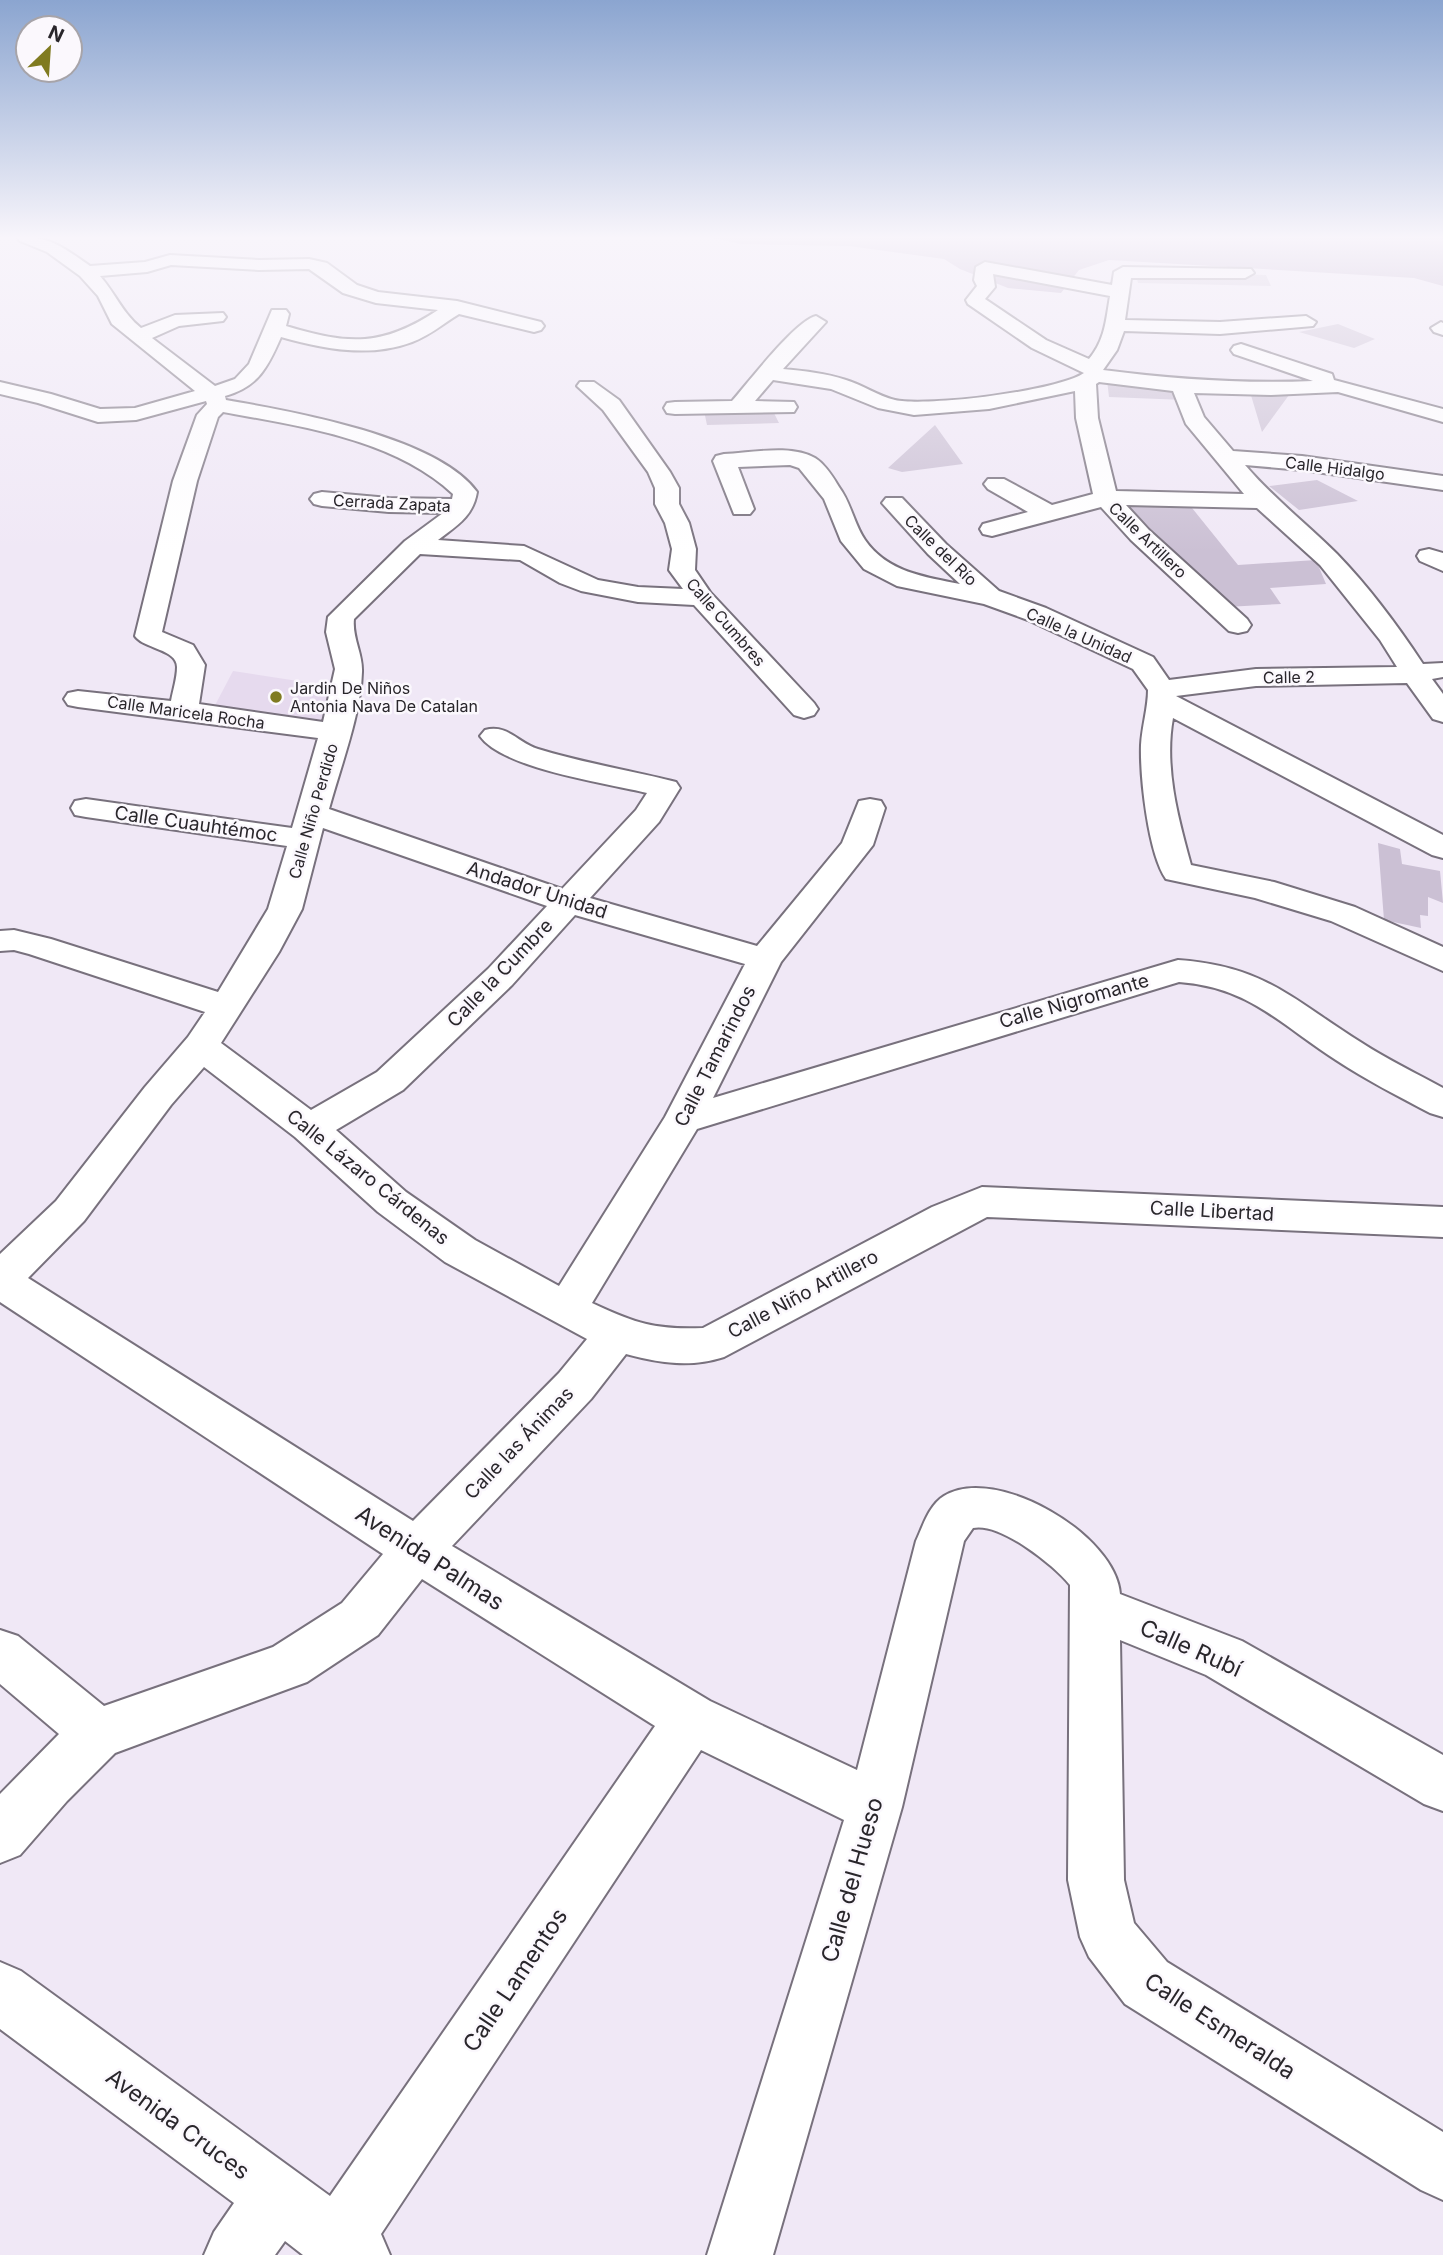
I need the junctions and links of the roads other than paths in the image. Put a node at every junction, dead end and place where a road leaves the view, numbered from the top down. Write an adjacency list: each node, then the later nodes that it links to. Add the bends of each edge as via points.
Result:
1 (146, 342): 16 (street)
2 (268, 342): 16 (street, via 258,367)
3 (346, 342): 4 (street)
4 (379, 342)
5 (798, 342): 9 (street)
6 (1036, 342): 11 (street)
7 (1111, 342): 11 (street)
8 (1241, 350): 14 (street)
9 (768, 373): 11 (street, via 840,385 894,406 925,410 1029,395); 17 (street)
10 (1367, 374): 14 (street)
11 (1091, 375): 13 (street); 24 (street, Calle Artillero, via 1087,418)
12 (587, 386): 33 (street, Calle Cumbres, via 611,405 659,472 682,542 682,570)
13 (1181, 386): 14 (street); 21 (street, via 1194,419)
14 (1342, 386): 20 (street)
15 (0, 388): 16 (street, via 105,416)
16 (216, 399): 28 (street, via 299,419 439,467 465,492); 40 (street, via 185,481 148,636 183,651 191,665)
17 (738, 407): 18 (street); 19 (street)
18 (786, 407)
19 (675, 408)
20 (1443, 416)
21 (1227, 457): 22 (street, Calle Hidalgo); 26 (street)
22 (1443, 483)
23 (996, 484): 30 (street)
24 (1106, 498): 26 (street); 30 (street); 35 (street, Calle Artillero)
25 (322, 499): 28 (street, Cerrada Zapata)
26 (1263, 500): 36 (street, via 1329,560 1391,636)
27 (894, 503): 34 (street, Calle del Río)
28 (463, 506): 32 (street, Calle Niño Perdido)
29 (742, 509): 34 (street, Calle la Unidad, via 724,461 801,460 822,478 853,541 873,564 906,581)
30 (1050, 514): 31 (street)
31 (992, 529)
32 (414, 546): 33 (street, via 524,552 579,583 652,597); 42 (street, Calle Niño Perdido, via 341,618 339,632 349,669)
33 (701, 597): 39 (street, Calle Cumbres)
34 (990, 597): 37 (street, Calle la Unidad, via 1143,663)
35 (1238, 625)
36 (1430, 672): 37 (street, Calle 2, via 1217,680); 41 (street, via 1426,691)
37 (1162, 696): 47 (street, Calle la Unidad); 51 (street, via 1155,725 1156,770 1177,872 1262,889 1343,914)
38 (78, 698): 40 (street, Calle Maricela Rocha)
39 (804, 709)
40 (183, 712): 42 (street, Calle Maricela Rocha)
41 (1443, 713)
42 (335, 732): 46 (street, Calle Niño Perdido)
43 (495, 736): 48 (street, Calle la Cumbre, via 525,755 665,788 648,816)
44 (86, 808): 46 (street, Calle Cuauhtémoc)
45 (870, 808): 50 (street, Calle Tamarindos, via 857,845)
46 (309, 827): 48 (street, Andador Unidad); 52 (street, Calle Niño Perdido, via 285,909)
47 (1443, 848)
48 (568, 902): 50 (street, Andador Unidad); 56 (street, Calle la Cumbre, via 500,977 390,1081)
49 (0, 941): 52 (street, via 40,946)
50 (765, 959): 55 (street, Calle Tamarindos)
51 (1443, 960)
52 (227, 1006): 53 (street, Calle Niño Perdido)
53 (201, 1046): 56 (street, Calle Lázaro Cárdenas); 59 (street, Calle Niño Perdido, via 69,1211)
54 (1443, 1104): 55 (street, Calle Nigromante, via 1349,1052 1277,1000 1244,983 1207,971 1178,971)
55 (683, 1120): 60 (street, Calle Tamarindos)
56 (309, 1128): 60 (street, Calle Lázaro Cárdenas, via 393,1202 460,1251)
57 (982, 1202): 58 (street, Calle Libertad); 61 (street, Calle Niño Artillero, via 709,1345 666,1347)
58 (1443, 1222)
59 (0, 1280): 62 (street, Avenida Palmas)
60 (566, 1310): 61 (street, Calle Lázaro Cárdenas)
61 (617, 1334): 62 (street, Calle las Ánimas, via 575,1386)
62 (417, 1549): 65 (street, Avenida Palmas); 66 (street, Calle las Ánimas, via 360,1619 289,1665)
63 (1096, 1607): 67 (street, Calle Rubí, via 1224,1658); 68 (street, Calle del Hueso, via 1093,1578 1073,1553 1006,1512 984,1505 964,1508 950,1519 940,1541); 71 (street, Calle Esmeralda, via 1096,1880 1109,1937 1146,1983)
64 (0, 1653): 66 (street)
65 (691, 1719): 68 (street, Avenida Palmas); 73 (street, Calle Lamentos)
66 (97, 1734): 69 (street)
67 (1443, 1785)
68 (875, 1807): 75 (street, Calle del Hueso)
69 (0, 1835)
70 (0, 1992): 72 (street, Avenida Cruces)
71 (1443, 2168)
72 (277, 2196): 73 (street, Avenida Cruces); 74 (street)
73 (348, 2248)
74 (237, 2255)
75 (740, 2255)

